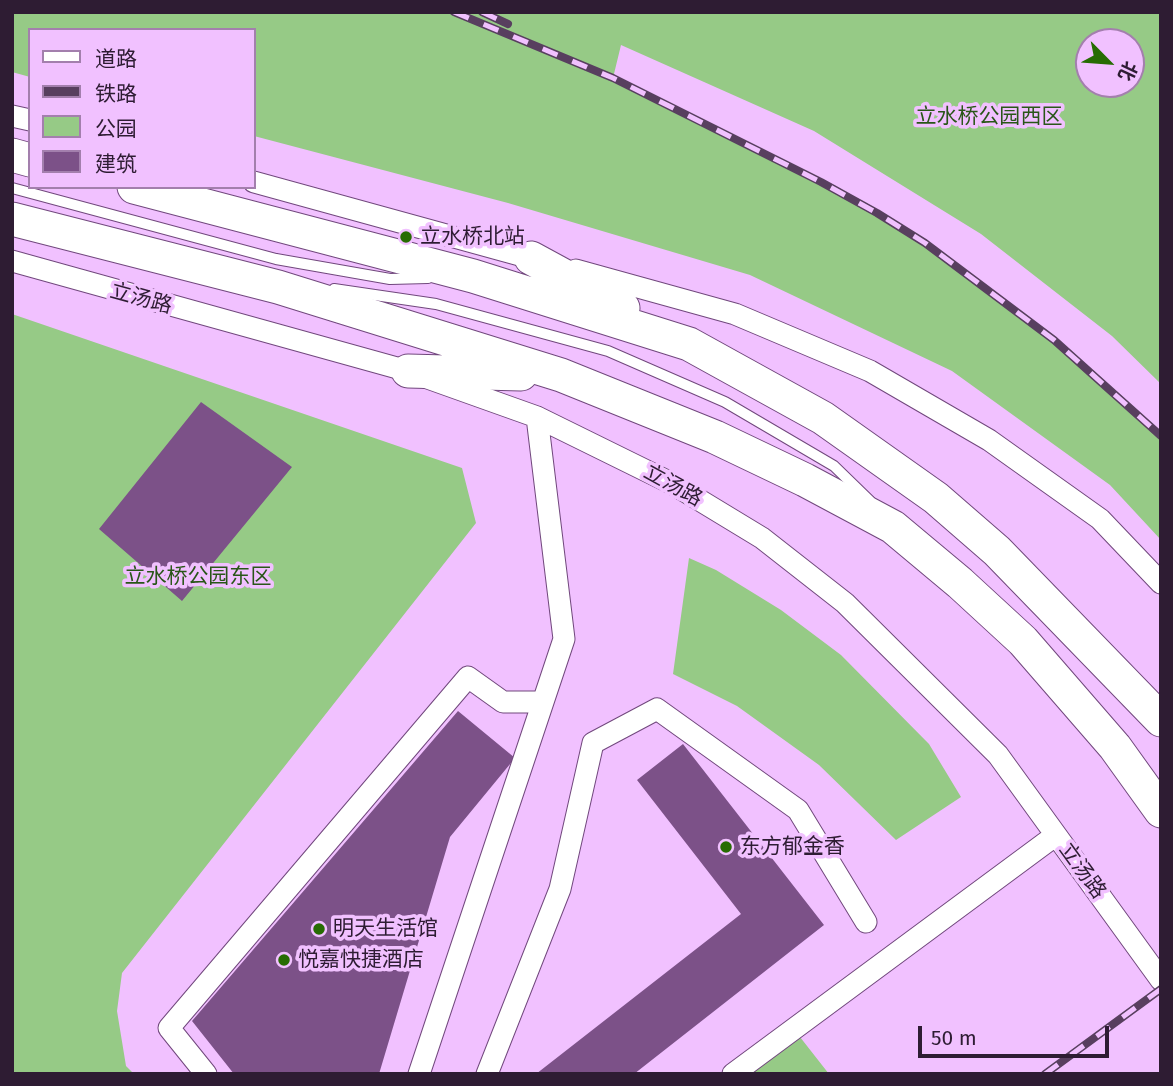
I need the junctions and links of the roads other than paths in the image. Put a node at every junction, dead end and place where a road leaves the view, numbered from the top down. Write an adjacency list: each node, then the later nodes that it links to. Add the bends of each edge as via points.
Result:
1 (256, 183): 5 (street)
2 (12, 188): 7 (lane, via 276,259 390,279)
3 (142, 189): 7 (main road)
4 (12, 219): 8 (main road)
5 (531, 258): 9 (main road); 14 (street, via 735,314 870,371 989,440 1100,519)
6 (12, 261): 10 (street, 立汤路)
7 (473, 276): 9 (main road)
8 (278, 287): 11 (main road); 13 (lane, via 436,304 608,351 725,402 834,466)
9 (690, 344): 16 (main road, via 822,418 936,498 998,551)
10 (408, 371): 11 (main road); 12 (street, 立汤路)
11 (561, 375): 13 (main road, via 715,437)
12 (537, 417): 15 (street, via 564,639); 18 (street, 立汤路, via 674,484 762,538 845,603 998,755)
13 (893, 527): 17 (main road, via 1023,642 1115,747)
14 (1161, 583)
15 (542, 702): 21 (street, via 503,702 468,677 169,1028); 22 (street)
16 (1161, 720)
17 (1161, 811)
18 (1056, 835): 20 (street, 立汤路); 24 (street)
19 (866, 922): 23 (street, via 798,810 657,709 593,743 560,889)
20 (1161, 980)
21 (206, 1074)
22 (419, 1074)
23 (487, 1074)
24 (733, 1074)

